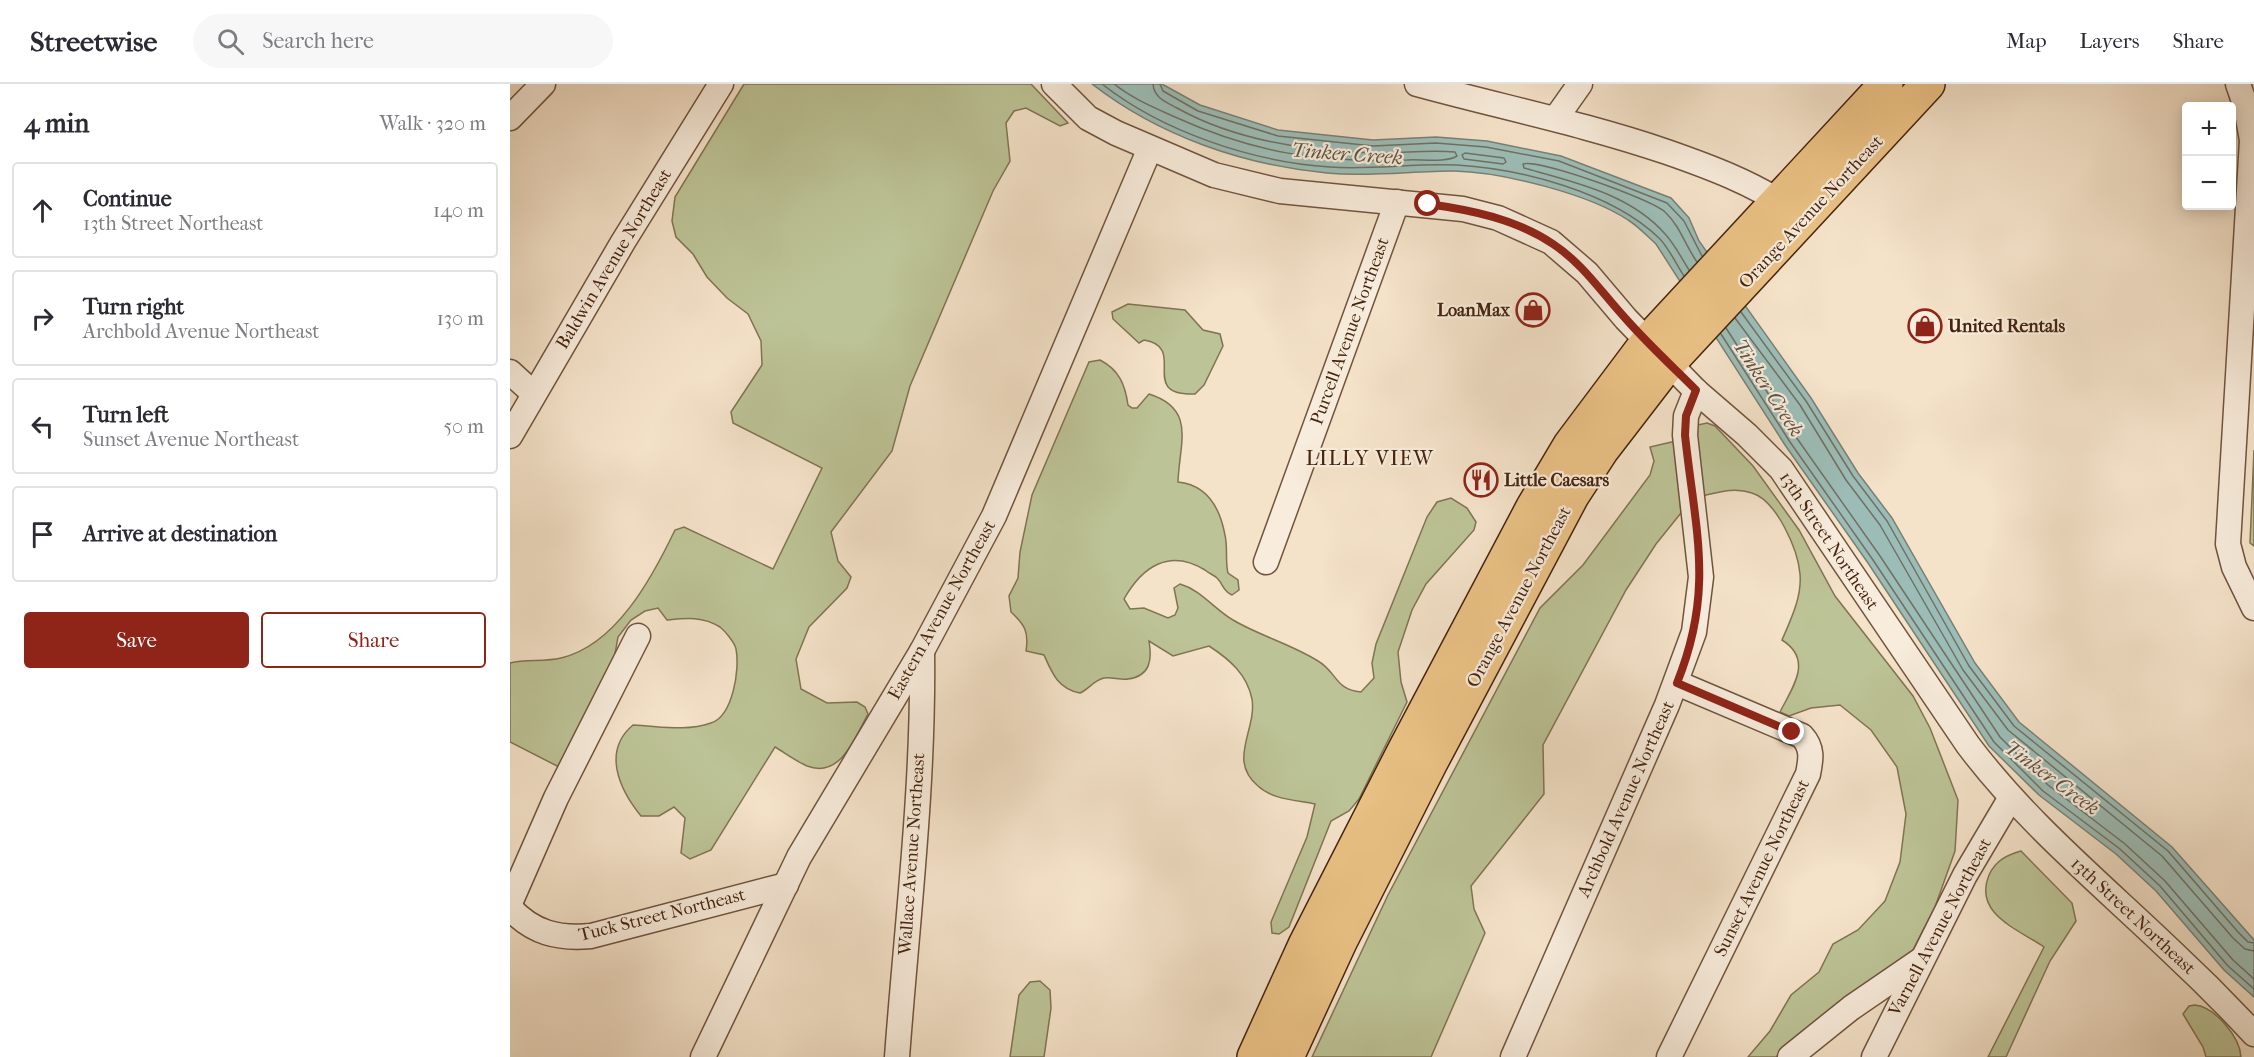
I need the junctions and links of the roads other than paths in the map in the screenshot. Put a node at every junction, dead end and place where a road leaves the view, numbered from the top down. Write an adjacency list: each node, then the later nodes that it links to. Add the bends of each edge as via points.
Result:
1 (543, 84): 9 (street)
2 (721, 84): 20 (street, Baldwin Avenue Northeast)
3 (1054, 84): 12 (street, 13th Street Northeast, via 1088,118)
4 (1417, 84): 10 (street)
5 (1580, 84): 10 (street)
6 (1886, 84): 13 (highway, Orange Avenue Northeast)
7 (1928, 84): 15 (highway, Orange Avenue Northeast)
8 (2238, 84): 11 (street)
9 (510, 117)
10 (1556, 118): 13 (street, via 1709,167)
11 (2252, 123): 23 (street, via 2228,544 2234,567)
12 (1150, 148): 14 (street, 13th Street Northeast, via 1214,175 1251,185); 25 (street, Eastern Avenue Northeast, via 994,516)
13 (1778, 200): 15 (street); 16 (highway, Orange Avenue Northeast)
14 (1397, 202): 17 (street, 13th Street Northeast, via 1472,211 1551,242); 22 (street, Purcell Avenue Northeast)
15 (1805, 219): 16 (highway, Orange Avenue Northeast)
16 (1746, 259): 17 (highway, Orange Avenue Northeast); 17 (highway, Orange Avenue Northeast, via 1673,315)
17 (1669, 349): 19 (street, 13th Street Northeast); 35 (highway, Orange Avenue Northeast, via 1588,417 1533,507 1333,889); 36 (highway, Orange Avenue Northeast, via 1572,496 1340,942)
18 (510, 372): 20 (street)
19 (1696, 390): 26 (street, Archbold Avenue Northeast, via 1686,416 1685,435 1701,577 1694,632); 27 (street, 13th Street Northeast, via 1747,435 1791,483 1968,745)
20 (533, 393): 21 (street, Baldwin Avenue Northeast)
21 (510, 436)
22 (1266, 562)
23 (2254, 608)
24 (638, 636): 29 (street, via 556,798)
25 (922, 651): 28 (street, Eastern Avenue Northeast); 34 (street, Wallace Avenue Northeast, via 918,780)
26 (1677, 683): 37 (street, Archbold Avenue Northeast); 38 (street, Sunset Avenue Northeast, via 1802,736 1810,748 1811,759 1808,774)
27 (2010, 798): 31 (street, Varnell Avenue Northeast, via 1965,874); 32 (street, 13th Street Northeast)
28 (786, 885): 30 (street, Tuck Street Northeast, via 572,938 542,932); 33 (street, Eastern Avenue Northeast)
29 (510, 903)
30 (510, 908)
31 (1924, 958): 39 (street, via 1851,1008); 40 (street, Varnell Avenue Northeast)
32 (2254, 1034)
33 (703, 1057)
34 (897, 1057)
35 (1254, 1057)
36 (1287, 1057)
37 (1513, 1057)
38 (1669, 1057)
39 (1790, 1057)
40 (1874, 1057)

